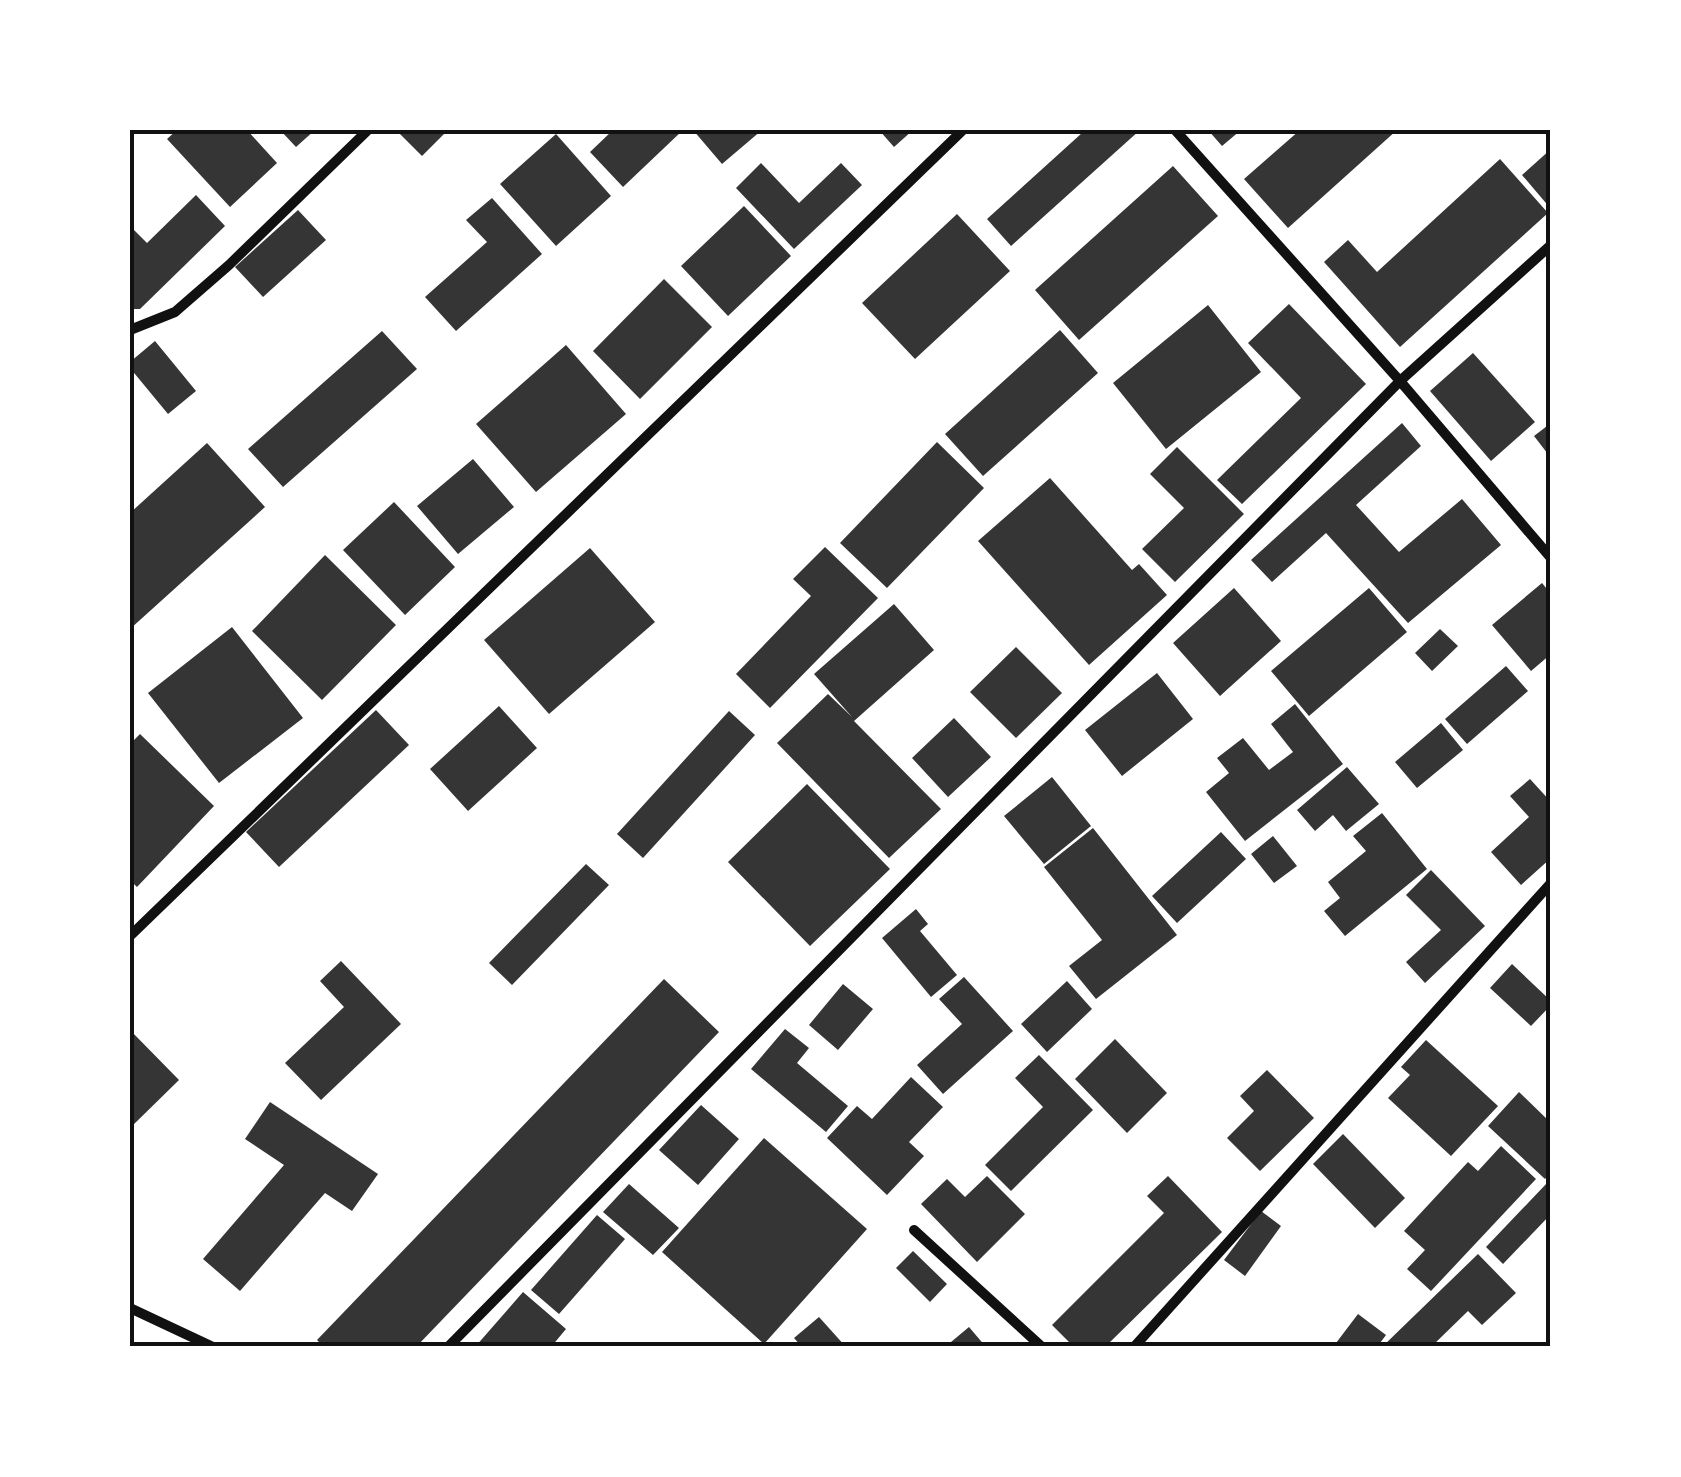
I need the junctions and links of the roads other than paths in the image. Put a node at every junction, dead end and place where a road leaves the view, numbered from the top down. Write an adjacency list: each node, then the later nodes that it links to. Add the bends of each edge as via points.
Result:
1 (368, 130): 5 (street, via 175,312)
2 (963, 130): 9 (street)
3 (1175, 130): 6 (street)
4 (1551, 245): 6 (street)
5 (130, 330)
6 (1400, 381): 7 (street); 13 (street)
7 (1551, 558)
8 (1551, 883): 15 (street)
9 (130, 936)
10 (914, 1230): 14 (street)
11 (130, 1308): 12 (street)
12 (213, 1347)
13 (448, 1347)
14 (1042, 1347)
15 (1134, 1347)

